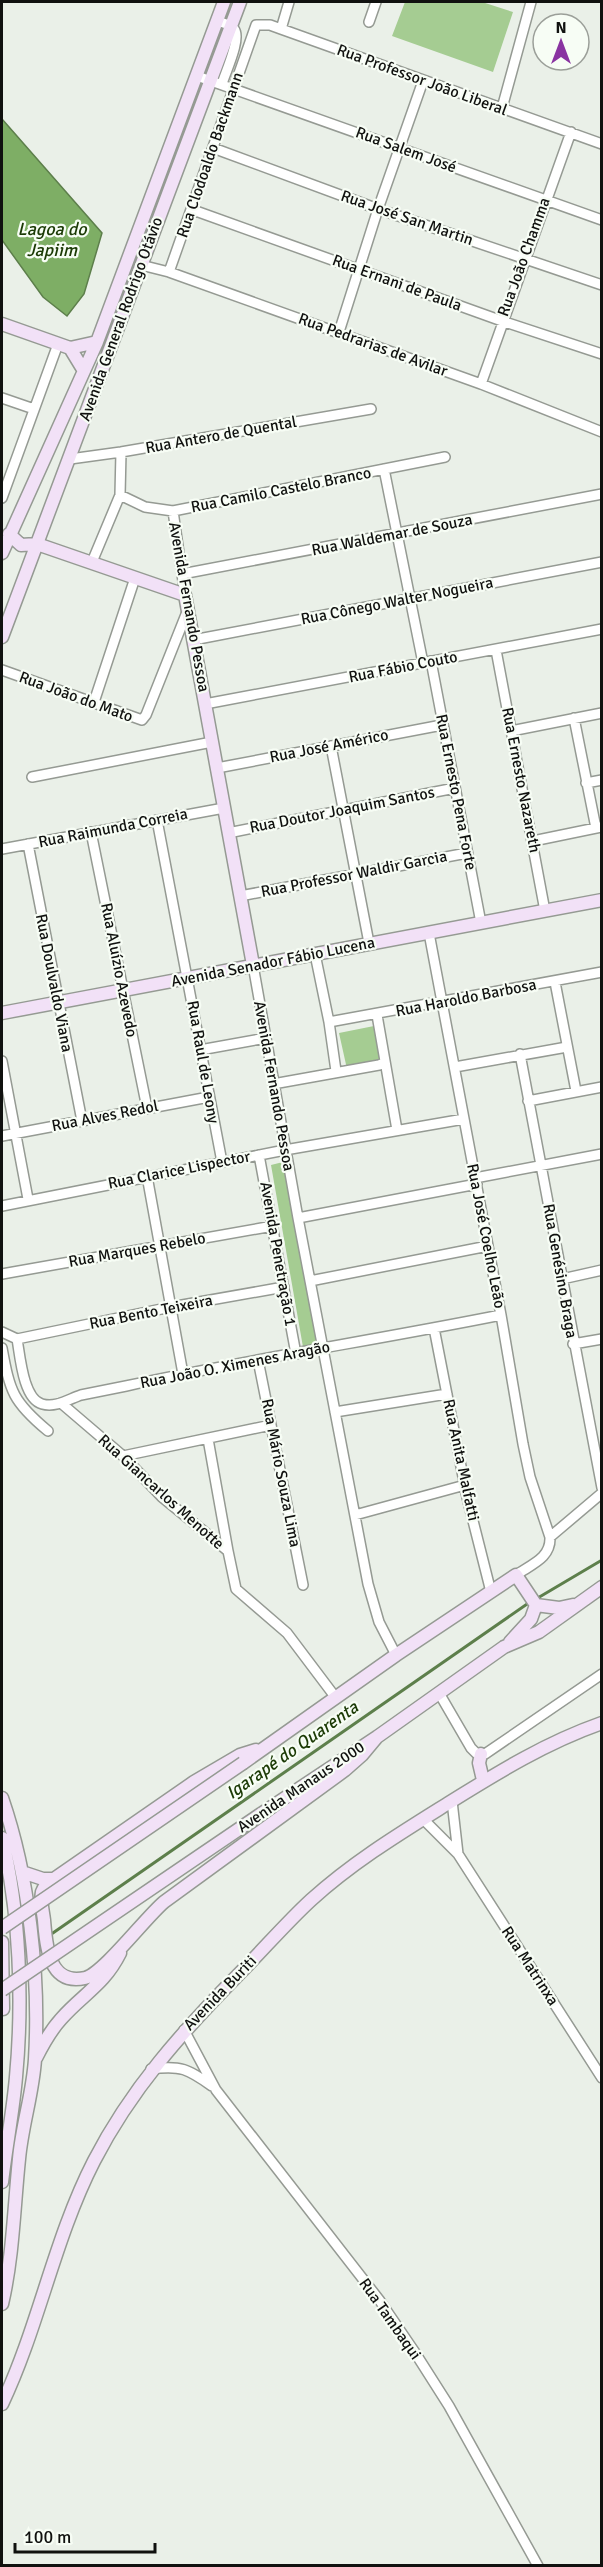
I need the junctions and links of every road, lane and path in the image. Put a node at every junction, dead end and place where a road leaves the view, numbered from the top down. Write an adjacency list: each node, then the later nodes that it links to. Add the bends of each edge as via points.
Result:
1 (224, 2): 6 (main road, Avenida General Rodrigo Otávio)
2 (240, 2): 8 (main road, Avenida General Rodrigo Otávio)
3 (290, 2): 9 (street)
4 (376, 2): 7 (street)
5 (531, 2): 14 (street)
6 (217, 21): 8 (street); 11 (main road, Avenida General Rodrigo Otávio)
7 (369, 22)
8 (232, 26): 11 (main road, Avenida General Rodrigo Otávio)
9 (281, 29): 10 (street, Rua Professor João Liberal, via 256,25); 12 (street, Rua Professor João Liberal)
10 (250, 38): 13 (street, Rua Clodoaldo Backmann)
11 (210, 80): 13 (street, Rua Salem José); 24 (main road, Avenida General Rodrigo Otávio); 31 (main road, Avenida General Rodrigo Otávio)
12 (423, 81): 14 (street, Rua Professor João Liberal); 18 (street)
13 (234, 88): 17 (street, Rua Clodoaldo Backmann); 18 (street, Rua Salem José)
14 (502, 108): 15 (street, Rua Professor João Liberal)
15 (571, 132): 16 (street, Rua Professor João Liberal); 19 (street, Rua João Chamma)
16 (602, 144)
17 (213, 148): 20 (street, Rua José San Martin); 21 (street, Rua Clodoaldo Backmann)
18 (400, 148): 19 (street, Rua Salem José); 20 (street)
19 (545, 200): 22 (street, Rua Salem José); 23 (street, Rua João Chamma)
20 (378, 209): 23 (street, Rua José San Martin); 25 (street)
21 (193, 210): 25 (street, Rua Ernani de Paula); 26 (street, Rua Clodoaldo Backmann)
22 (602, 220)
23 (525, 259): 27 (street, Rua José San Martin); 28 (street, Rua João Chamma)
24 (141, 265): 26 (street, Rua Pedrarias de Avilar); 43 (main road, Avenida General Rodrigo Otávio)
25 (358, 269): 28 (street, Rua Ernani de Paula); 30 (street)
26 (169, 272): 30 (street, Rua Pedrarias de Avilar)
27 (602, 285)
28 (502, 321): 34 (street, Rua Ernani de Paula); 36 (street, Rua João Chamma)
29 (2, 324): 32 (main road)
30 (339, 332): 36 (street, Rua Pedrarias de Avilar)
31 (97, 342): 33 (main road); 35 (main road, Avenida General Rodrigo Otávio)
32 (57, 345): 33 (main road); 38 (street)
33 (70, 348): 35 (main road)
34 (602, 354)
35 (84, 371): 50 (main road, Avenida General Rodrigo Otávio)
36 (480, 384): 40 (street, Rua Pedrarias de Avilar)
37 (2, 398): 38 (street)
38 (34, 409): 45 (street)
39 (371, 409): 41 (street, Rua Antero de Quental)
40 (602, 432)
41 (121, 452): 43 (street, Rua Antero de Quental); 47 (street)
42 (445, 457): 44 (street, Rua Camilo Castelo Branco)
43 (70, 459): 52 (main road, Avenida General Rodrigo Otávio)
44 (384, 470): 49 (street, Rua Camilo Castelo Branco); 51 (street, Rua Ernesto Pena Forte)
45 (5, 474): 48 (street)
46 (602, 494): 51 (street, Rua Waldemar de Souza)
47 (120, 495): 49 (street, Rua Camilo Castelo Branco, via 146,507); 55 (street)
48 (2, 498)
49 (173, 512): 56 (street, Avenida Fernando Pessoa)
50 (9, 534): 52 (main road, via 21,545); 53 (main road, Avenida General Rodrigo Otávio)
51 (396, 535): 56 (street, Rua Waldemar de Souza); 59 (street, Rua Ernesto Pena Forte)
52 (37, 544): 55 (main road); 61 (main road, Avenida General Rodrigo Otávio)
53 (2, 553)
54 (602, 561): 59 (street, Rua Cônego Walter Nogueira)
55 (92, 562): 57 (main road)
56 (182, 574): 58 (street, Avenida Fernando Pessoa)
57 (135, 578): 58 (main road); 68 (street)
58 (185, 595): 60 (main road, Avenida Fernando Pessoa)
59 (408, 598): 64 (street, Rua Cônego Walter Nogueira); 66 (street, Rua Ernesto Pena Forte)
60 (187, 612): 64 (main road, Avenida Fernando Pessoa); 68 (street, Rua João do Mato, via 144,718 139,720)
61 (6, 615): 63 (main road, Avenida General Rodrigo Otávio)
62 (602, 629): 65 (street, Rua Fábio Couto)
63 (2, 637)
64 (193, 640): 69 (main road, Avenida Fernando Pessoa)
65 (496, 650): 66 (street, Rua Fábio Couto); 73 (street, Rua Ernesto Nazareth)
66 (427, 662): 69 (street, Rua Fábio Couto); 72 (street, Rua Ernesto Pena Forte)
67 (2, 670): 68 (street, Rua João do Mato)
68 (94, 702)
69 (205, 704): 74 (main road, Avenida Fernando Pessoa)
70 (602, 713): 71 (street)
71 (574, 718): 73 (street); 79 (street)
72 (442, 725): 75 (street, Rua José Américo); 80 (street, Rua Ernesto Pena Forte)
73 (511, 730): 87 (street, Rua Ernesto Nazareth)
74 (212, 742): 76 (main road, Avenida Fernando Pessoa); 77 (street)
75 (331, 746): 76 (street, Rua José Américo); 82 (street)
76 (217, 768): 81 (main road, Avenida Fernando Pessoa)
77 (32, 777)
78 (602, 780): 79 (street)
79 (586, 783): 84 (street)
80 (455, 788): 82 (street, Rua Doutor Joaquim Santos); 90 (street, Rua Ernesto Pena Forte)
81 (224, 808): 83 (street, Rua Raimunda Correia); 86 (main road, Avenida Fernando Pessoa)
82 (343, 810): 86 (street, Rua Doutor Joaquim Santos); 91 (street)
83 (157, 820): 85 (street, Rua Raimunda Correia); 101 (street, Rua Raul de Leony)
84 (598, 828): 87 (street)
85 (91, 832): 88 (street, Rua Raimunda Correia); 103 (street, Rua Aluízio Azevedo)
86 (228, 833): 92 (main road, Avenida Fernando Pessoa)
87 (533, 841): 94 (street, Rua Ernesto Nazareth)
88 (28, 844): 89 (street, Rua Raimunda Correia); 105 (street, Rua Doulvaldo Viana)
89 (2, 849)
90 (467, 853): 91 (street, Rua Professor Waldir Garcia); 95 (street, Rua Ernesto Pena Forte)
91 (355, 874): 92 (street, Rua Professor Waldir Garcia); 97 (street)
92 (240, 896): 99 (main road, Avenida Fernando Pessoa)
93 (602, 900): 94 (main road, Avenida Senador Fábio Lucena)
94 (545, 911): 95 (main road, Avenida Senador Fábio Lucena)
95 (480, 923): 96 (main road, Avenida Senador Fábio Lucena)
96 (429, 933): 97 (main road, Avenida Senador Fábio Lucena); 104 (street, Rua José Coelho Leão)
97 (369, 943): 98 (main road, Avenida Senador Fábio Lucena)
98 (315, 954): 99 (main road, Avenida Senador Fábio Lucena); 108 (street)
99 (253, 965): 101 (main road, Avenida Senador Fábio Lucena); 109 (street, Avenida Fernando Pessoa)
100 (602, 972): 102 (street, Rua Haroldo Barbosa)
101 (188, 978): 103 (main road, Avenida Senador Fábio Lucena); 111 (street, Rua Raul de Leony)
102 (555, 982): 104 (street, Rua Haroldo Barbosa); 110 (street)
103 (123, 990): 105 (main road, Avenida Senador Fábio Lucena); 122 (street, Rua Aluízio Azevedo)
104 (441, 1003): 107 (street, Rua Haroldo Barbosa); 115 (street, Rua José Coelho Leão)
105 (57, 1004): 106 (main road, Avenida Senador Fábio Lucena); 124 (street, Rua Doulvaldo Viana)
106 (2, 1013)
107 (377, 1015): 108 (street, Rua Haroldo Barbosa); 114 (street)
108 (329, 1022): 116 (street)
109 (266, 1038): 111 (street); 117 (street, Avenida Fernando Pessoa)
110 (567, 1047): 112 (street); 119 (street)
111 (200, 1050): 120 (street, Rua Raul de Leony)
112 (520, 1054): 115 (street); 121 (street, Rua Genésino Braga)
113 (2, 1061): 126 (street)
114 (384, 1062): 116 (street); 125 (street)
115 (454, 1067): 123 (street, Rua José Coelho Leão)
116 (336, 1071): 117 (street)
117 (273, 1084): 128 (street, Avenida Fernando Pessoa)
118 (602, 1087): 119 (street)
119 (576, 1091): 121 (street)
120 (209, 1097): 122 (street, Rua Alves Redol); 131 (street, Rua Raul de Leony)
121 (528, 1101): 132 (street, Rua Genésino Braga)
122 (147, 1108): 124 (street, Rua Alves Redol)
123 (464, 1119): 125 (street, Rua Clarice Lispector); 134 (street, Rua José Coelho Leão)
124 (82, 1121): 126 (street, Rua Alves Redol)
125 (397, 1130): 128 (street, Rua Clarice Lispector)
126 (16, 1133): 127 (street, Rua Alves Redol); 135 (street)
127 (2, 1137)
128 (285, 1150): 130 (street, Rua Clarice Lispector); 137 (street, Avenida Fernando Pessoa)
129 (602, 1154): 132 (street)
130 (259, 1155): 131 (street, Rua Clarice Lispector); 138 (street, Avenida Penetração 1)
131 (222, 1162): 133 (street, Rua Clarice Lispector)
132 (541, 1166): 134 (street); 143 (street, Rua Genésino Braga)
133 (147, 1176): 135 (street, Rua Clarice Lispector); 139 (street)
134 (476, 1181): 137 (street); 140 (street, Rua José Coelho Leão)
135 (28, 1199): 136 (street, Rua Clarice Lispector)
136 (2, 1206)
137 (298, 1218): 144 (street, Avenida Fernando Pessoa)
138 (273, 1226): 139 (street, Rua Marques Rebelo); 145 (street, Avenida Penetração 1)
139 (160, 1246): 142 (street, Rua Marques Rebelo); 146 (street)
140 (488, 1246): 144 (street); 147 (street, Rua José Coelho Leão)
141 (602, 1270): 143 (street)
142 (2, 1274)
143 (562, 1280): 152 (street, Rua Genésino Braga)
144 (310, 1281): 154 (street, Avenida Fernando Pessoa)
145 (284, 1287): 146 (street, Rua Bento Teixeira); 155 (street, Avenida Penetração 1)
146 (171, 1307): 150 (street, Rua Bento Teixeira); 157 (street)
147 (501, 1315): 148 (street, Rua João O. Ximenes Aragão); 169 (street, Rua José Coelho Leão, via 530,1477)
148 (434, 1329): 154 (street, Rua João O. Ximenes Aragão); 158 (street, Rua Anita Malfatti)
149 (2, 1332): 150 (street)
150 (17, 1339): 159 (street, Rua João O. Ximenes Aragão, via 30,1393 43,1405)
151 (602, 1339): 152 (street)
152 (573, 1344): 166 (street, Rua Genésino Braga)
153 (2, 1348): 162 (street, via 15,1399)
154 (324, 1349): 155 (street, Rua João O. Ximenes Aragão); 160 (street, Avenida Fernando Pessoa)
155 (296, 1354): 156 (street, Rua João O. Ximenes Aragão)
156 (258, 1360): 157 (street, Rua João O. Ximenes Aragão); 161 (street, Rua Mário Souza Lima)
157 (183, 1374): 159 (street, Rua João O. Ximenes Aragão)
158 (447, 1394): 160 (street); 165 (street, Rua Anita Malfatti)
159 (61, 1403): 164 (street, Rua Giancarlos Menotte)
160 (335, 1412): 168 (street, Avenida Fernando Pessoa)
161 (271, 1425): 163 (street); 172 (street, Rua Mário Souza Lima)
162 (48, 1431)
163 (208, 1440): 164 (street); 170 (street)
164 (123, 1456): 170 (street, Rua Giancarlos Menotte, via 162,1497)
165 (465, 1485): 168 (street); 174 (street, Rua Anita Malfatti)
166 (602, 1488)
167 (602, 1493): 169 (street)
168 (355, 1515): 178 (street, Avenida Fernando Pessoa, via 372,1603)
169 (550, 1537): 171 (street, via 545,1556)
170 (228, 1551): 181 (street, Rua Giancarlos Menotte, via 237,1589 287,1633)
171 (519, 1579): 174 (main road); 175 (main road)
172 (303, 1585)
173 (602, 1587): 176 (main road, Avenida Manaus 2000)
174 (491, 1592): 178 (main road)
175 (535, 1603): 176 (main road, via 559,1608); 177 (main road, via 531,1619)
176 (577, 1604): 177 (main road, Avenida Manaus 2000, via 539,1632)
177 (504, 1647): 180 (main road, Avenida Manaus 2000)
178 (396, 1655): 181 (main road)
179 (602, 1674): 185 (street, via 490,1752)
180 (439, 1693): 183 (main road, Avenida Manaus 2000); 185 (street, via 471,1748)
181 (336, 1698): 184 (main road)
182 (602, 1723): 186 (main road, Avenida Buriti, via 563,1737)
183 (377, 1737): 197 (main road, via 345,1770 164,1902); 199 (main road, Avenida Manaus 2000, bridge)
184 (266, 1748): 194 (main road, via 240,1755 194,1782); 196 (main road, bridge)
185 (480, 1754): 186 (main road)
186 (483, 1780): 188 (main road, Avenida Buriti)
187 (2, 1798): 193 (main road)
188 (452, 1801): 189 (main road, Avenida Buriti); 191 (street, Rua Matrinxa)
189 (423, 1819): 191 (street, Rua Matrinxa); 202 (main road, Avenida Buriti, via 354,1865 310,1901)
190 (2, 1838): 195 (main road)
191 (458, 1854): 205 (street, Rua Matrinxa)
192 (2, 1866): 195 (main road)
193 (22, 1872): 194 (main road); 203 (main road, via 32,1963)
194 (54, 1879): 197 (main road, via 42,1891 47,1955 59,1972 85,1978)
195 (10, 1891): 201 (main road, via 19,1972)
196 (2, 1928)
197 (125, 1941): 203 (main road, via 112,1968 60,2019)
198 (2, 1944): 199 (main road)
199 (3, 1987): 200 (main road)
200 (2, 2009): 201 (main road, via 14,2016)
201 (19, 2030): 207 (main road)
202 (184, 2030): 204 (main road, Avenida Buriti); 206 (street, Rua Tambaqui)
203 (35, 2061): 208 (main road, via 19,2155)
204 (152, 2069): 206 (street, Rua Tambaqui, via 180,2067); 209 (main road, Avenida Buriti, via 117,2119 73,2204)
205 (602, 2078)
206 (216, 2090): 210 (street, Rua Tambaqui, via 380,2301 414,2351)
207 (2, 2182)
208 (2, 2304)
209 (2, 2404)
210 (538, 2565)

